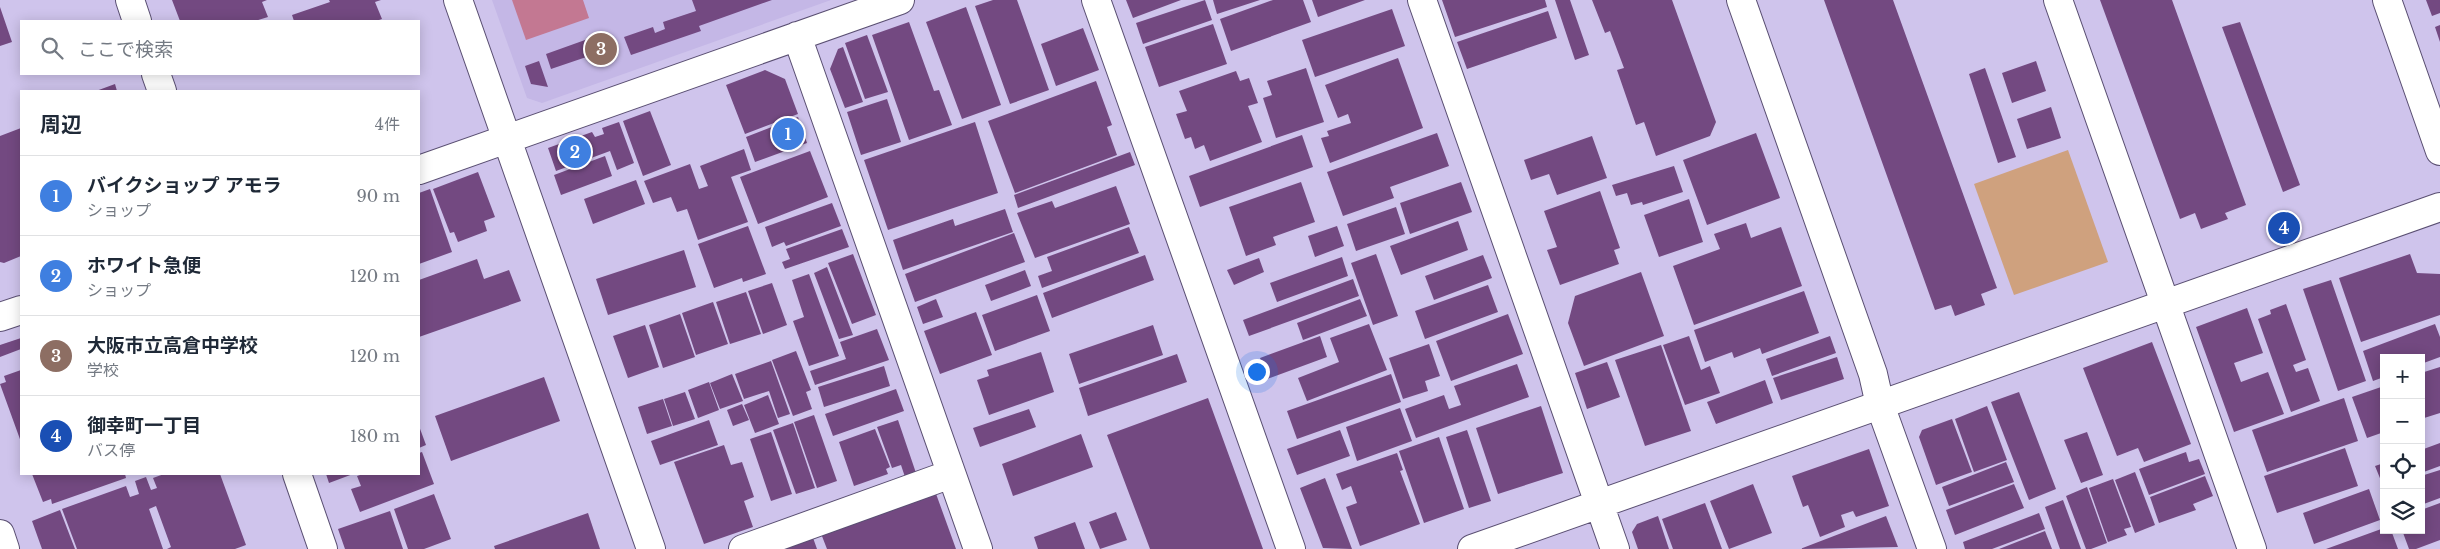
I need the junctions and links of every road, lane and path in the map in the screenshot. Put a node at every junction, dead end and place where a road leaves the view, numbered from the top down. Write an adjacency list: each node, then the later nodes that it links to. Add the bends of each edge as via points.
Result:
1 (130, 0): 9 (street)
2 (458, 0): 13 (street)
3 (900, 0): 10 (street)
4 (1096, 0): 30 (street)
5 (1422, 0): 23 (street)
6 (1741, 0): 20 (street, via 1873,374)
7 (2058, 0): 17 (street)
8 (2386, 0): 14 (street)
9 (137, 20)
10 (797, 36): 13 (street); 21 (street)
11 (156, 75): 12 (street)
12 (162, 90)
13 (506, 139): 15 (street); 27 (street)
14 (2440, 152)
15 (420, 170)
16 (2440, 208): 17 (street)
17 (2165, 304): 20 (street); 34 (street)
18 (20, 310): 19 (street)
19 (0, 318)
20 (1880, 406): 23 (street); 33 (street)
21 (951, 474): 28 (street); 29 (street)
22 (297, 475): 26 (street)
23 (1600, 504): 31 (street); 32 (street)
24 (0, 534): 25 (street)
25 (5, 549)
26 (323, 549)
27 (652, 549)
28 (743, 549)
29 (978, 549)
30 (1291, 549)
31 (1472, 549)
32 (1615, 549)
33 (1932, 549)
34 (2252, 549)

